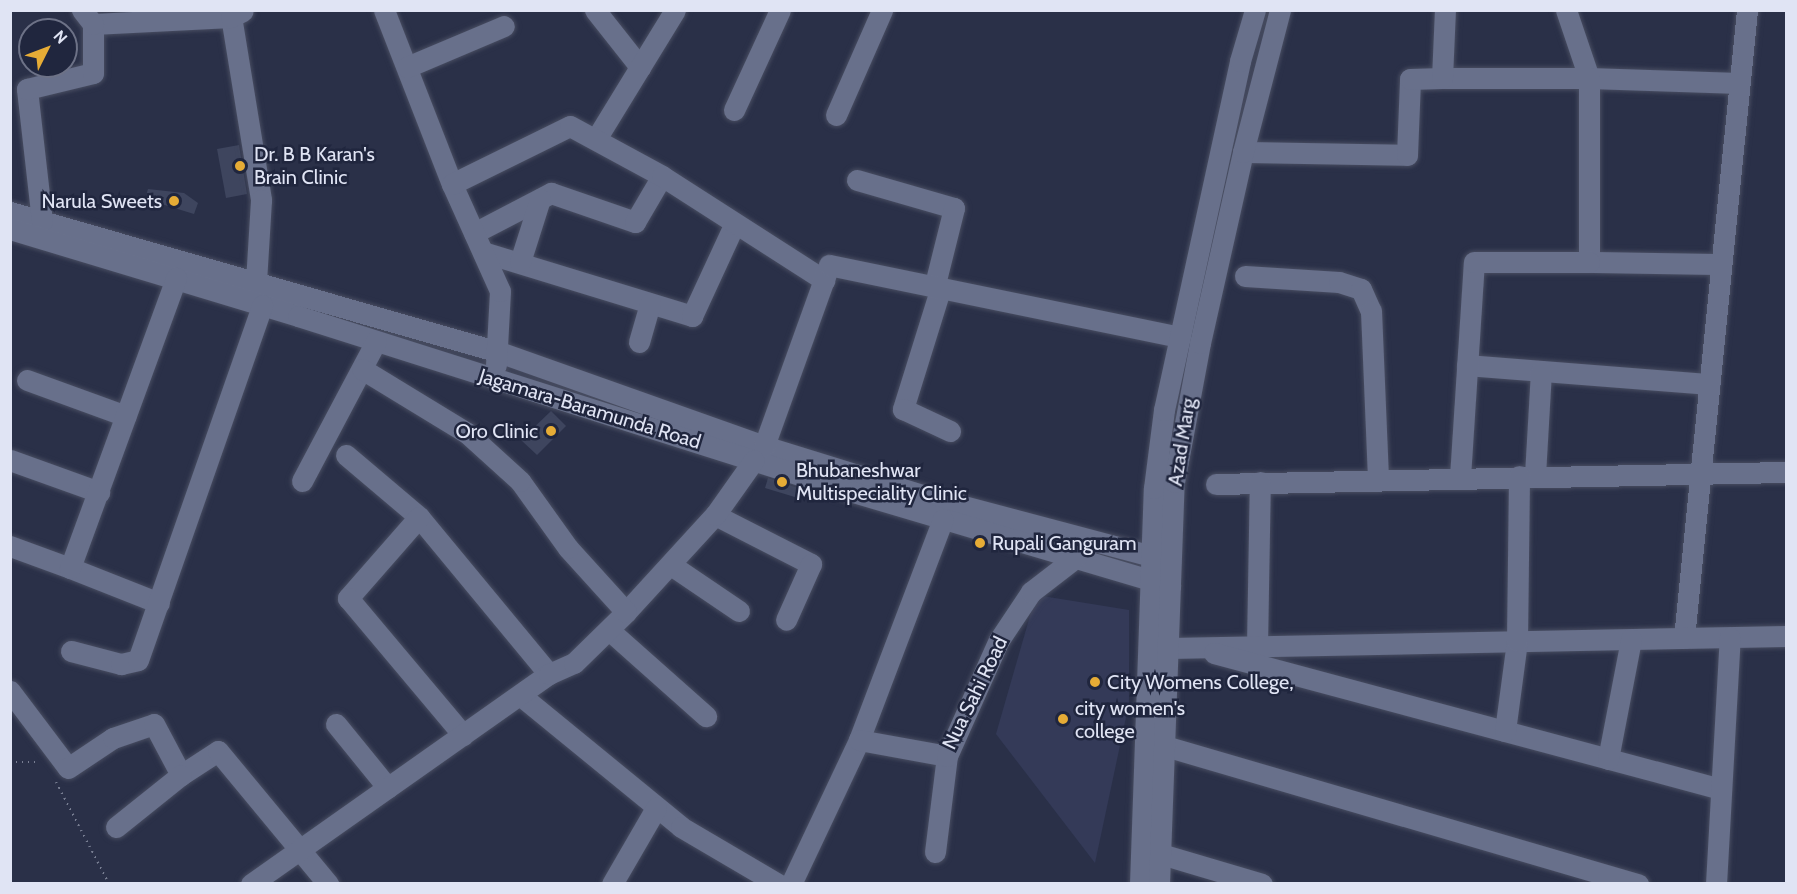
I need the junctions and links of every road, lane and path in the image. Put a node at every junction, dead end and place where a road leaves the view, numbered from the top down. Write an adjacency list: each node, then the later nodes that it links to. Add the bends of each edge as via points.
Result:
1 (384, 10): 14 (street)
2 (595, 10): 15 (street)
3 (675, 10): 15 (street)
4 (780, 10): 20 (street)
5 (882, 10): 21 (street)
6 (1255, 10): 43 (street, Azad Marg, via 1240,61)
7 (1280, 10): 23 (street, Azad Marg)
8 (1445, 10): 16 (street)
9 (1566, 10): 17 (street)
10 (1747, 10): 18 (street)
11 (235, 13): 12 (street); 39 (street, via 261,200)
12 (87, 17): 19 (street, via 93,73)
13 (504, 26): 14 (street)
14 (407, 67): 26 (street)
15 (640, 67): 22 (street)
16 (1442, 78): 17 (street); 23 (street, via 1410,79 1407,155)
17 (1588, 78): 18 (street); 34 (street)
18 (1739, 83): 35 (street)
19 (19, 91): 29 (street)
20 (734, 110)
21 (836, 115)
22 (596, 139): 24 (street); 26 (street, via 570,126)
23 (1243, 152): 72 (street, Azad Marg, via 1182,435)
24 (662, 177): 27 (street, via 634,222 550,193); 30 (street)
25 (857, 180): 40 (street, via 954,208)
26 (452, 184): 32 (street)
27 (540, 199): 32 (street); 33 (street)
28 (10, 212): 29 (street, Jagamara-Baramunda Road)
29 (42, 220): 39 (street, Jagamara-Baramunda Road)
30 (735, 223): 38 (street); 41 (street, via 692,316)
31 (10, 229): 37 (street, Jagamara-Baramunda Road)
32 (478, 242): 33 (street); 46 (street, via 500,291)
33 (520, 262): 41 (street)
34 (1588, 262): 35 (street); 47 (street, via 1474,262)
35 (1721, 264): 52 (street)
36 (1245, 276): 62 (street, via 1339,282 1361,289 1371,311)
37 (176, 278): 42 (street, Jagamara-Baramunda Road); 53 (street)
38 (824, 280): 40 (street, via 829,265); 55 (street)
39 (256, 282): 46 (street, Jagamara-Baramunda Road)
40 (937, 289): 43 (street); 54 (street, via 903,409)
41 (650, 304): 45 (street)
42 (262, 305): 44 (street, Jagamara-Baramunda Road); 77 (street)
43 (1180, 337): 72 (street, Azad Marg, via 1164,410 1154,488)
44 (376, 341): 48 (street); 50 (street, Jagamara-Baramunda Road)
45 (639, 342)
46 (499, 352): 50 (street); 55 (street, Jagamara-Baramunda Road)
47 (1467, 365): 49 (street); 61 (street)
48 (362, 369): 63 (street); 79 (street, via 467,433 520,481 568,548)
49 (1541, 371): 52 (street); 60 (street)
50 (494, 378): 55 (street, Jagamara-Baramunda Road)
51 (27, 380): 53 (street)
52 (1710, 384): 58 (street)
53 (126, 416): 66 (street)
54 (950, 431)
55 (759, 453): 67 (street); 69 (street, Jagamara-Baramunda Road); 72 (street, Jagamara-Baramunda Road)
56 (346, 455): 68 (street)
57 (10, 460): 66 (street)
58 (1701, 471): 59 (street); 60 (street); 84 (street)
59 (1786, 472)
60 (1527, 475): 61 (street); 86 (street)
61 (1460, 477): 62 (street)
62 (1378, 479): 64 (street)
63 (302, 481)
64 (1260, 482): 65 (street); 87 (street)
65 (1216, 484)
66 (99, 492): 74 (street)
67 (715, 515): 73 (street); 80 (street, via 811,564)
68 (419, 517): 90 (street); 96 (street, via 348,598)
69 (943, 519): 71 (street, Jagamara-Baramunda Road); 97 (street)
70 (10, 546): 74 (street)
71 (1075, 558): 75 (street, Jagamara-Baramunda Road); 99 (street, Nua Sahi Road, via 1031,592 1011,621 962,716)
72 (1161, 559): 75 (street, Azad Marg); 76 (street, Azad Marg)
73 (671, 565): 78 (street); 79 (street)
74 (70, 568): 77 (street)
75 (1149, 581): 76 (street, Jagamara-Baramunda Road); 118 (street, Azad Marg)
76 (1170, 586): 88 (street, Azad Marg)
77 (159, 603): 89 (street, via 138,660 120,664)
78 (738, 611)
79 (626, 612): 81 (street)
80 (786, 620)
81 (609, 630): 90 (street, via 574,663); 93 (street)
82 (1786, 636): 83 (street)
83 (1730, 637): 84 (street); 106 (street)
84 (1684, 638): 85 (street)
85 (1631, 639): 86 (street); 100 (street)
86 (1517, 641): 87 (street); 95 (street)
87 (1257, 646): 88 (street)
88 (1180, 648): 95 (street); 98 (street, Azad Marg)
89 (71, 651)
90 (549, 674): 92 (street)
91 (10, 691): 103 (street, via 68,768 113,738 154,724)
92 (520, 695): 96 (street); 107 (street)
93 (706, 716)
94 (336, 724): 105 (street)
95 (1505, 731): 100 (street)
96 (463, 735): 105 (street)
97 (859, 740): 99 (street, Nua Sahi Road); 117 (street)
98 (1166, 746): 111 (street, Azad Marg); 121 (street)
99 (947, 756): 110 (street)
100 (1608, 759): 106 (street)
101 (10, 762): 102 (path, via 26,759)
102 (43, 764)
103 (181, 775): 108 (street); 109 (street, via 218,751)
104 (53, 776): 112 (path)
105 (388, 788): 109 (street)
106 (1721, 789): 122 (street)
107 (656, 808): 115 (street); 116 (street, via 681,828)
108 (116, 827)
109 (300, 849): 113 (street); 114 (street)
110 (935, 852)
111 (1161, 854): 119 (street, Azad Marg); 120 (street)
112 (109, 884)
113 (251, 884)
114 (328, 884)
115 (612, 884)
116 (778, 884)
117 (791, 884)
118 (1140, 884)
119 (1159, 884)
120 (1262, 884)
121 (1638, 884)
122 (1716, 884)

